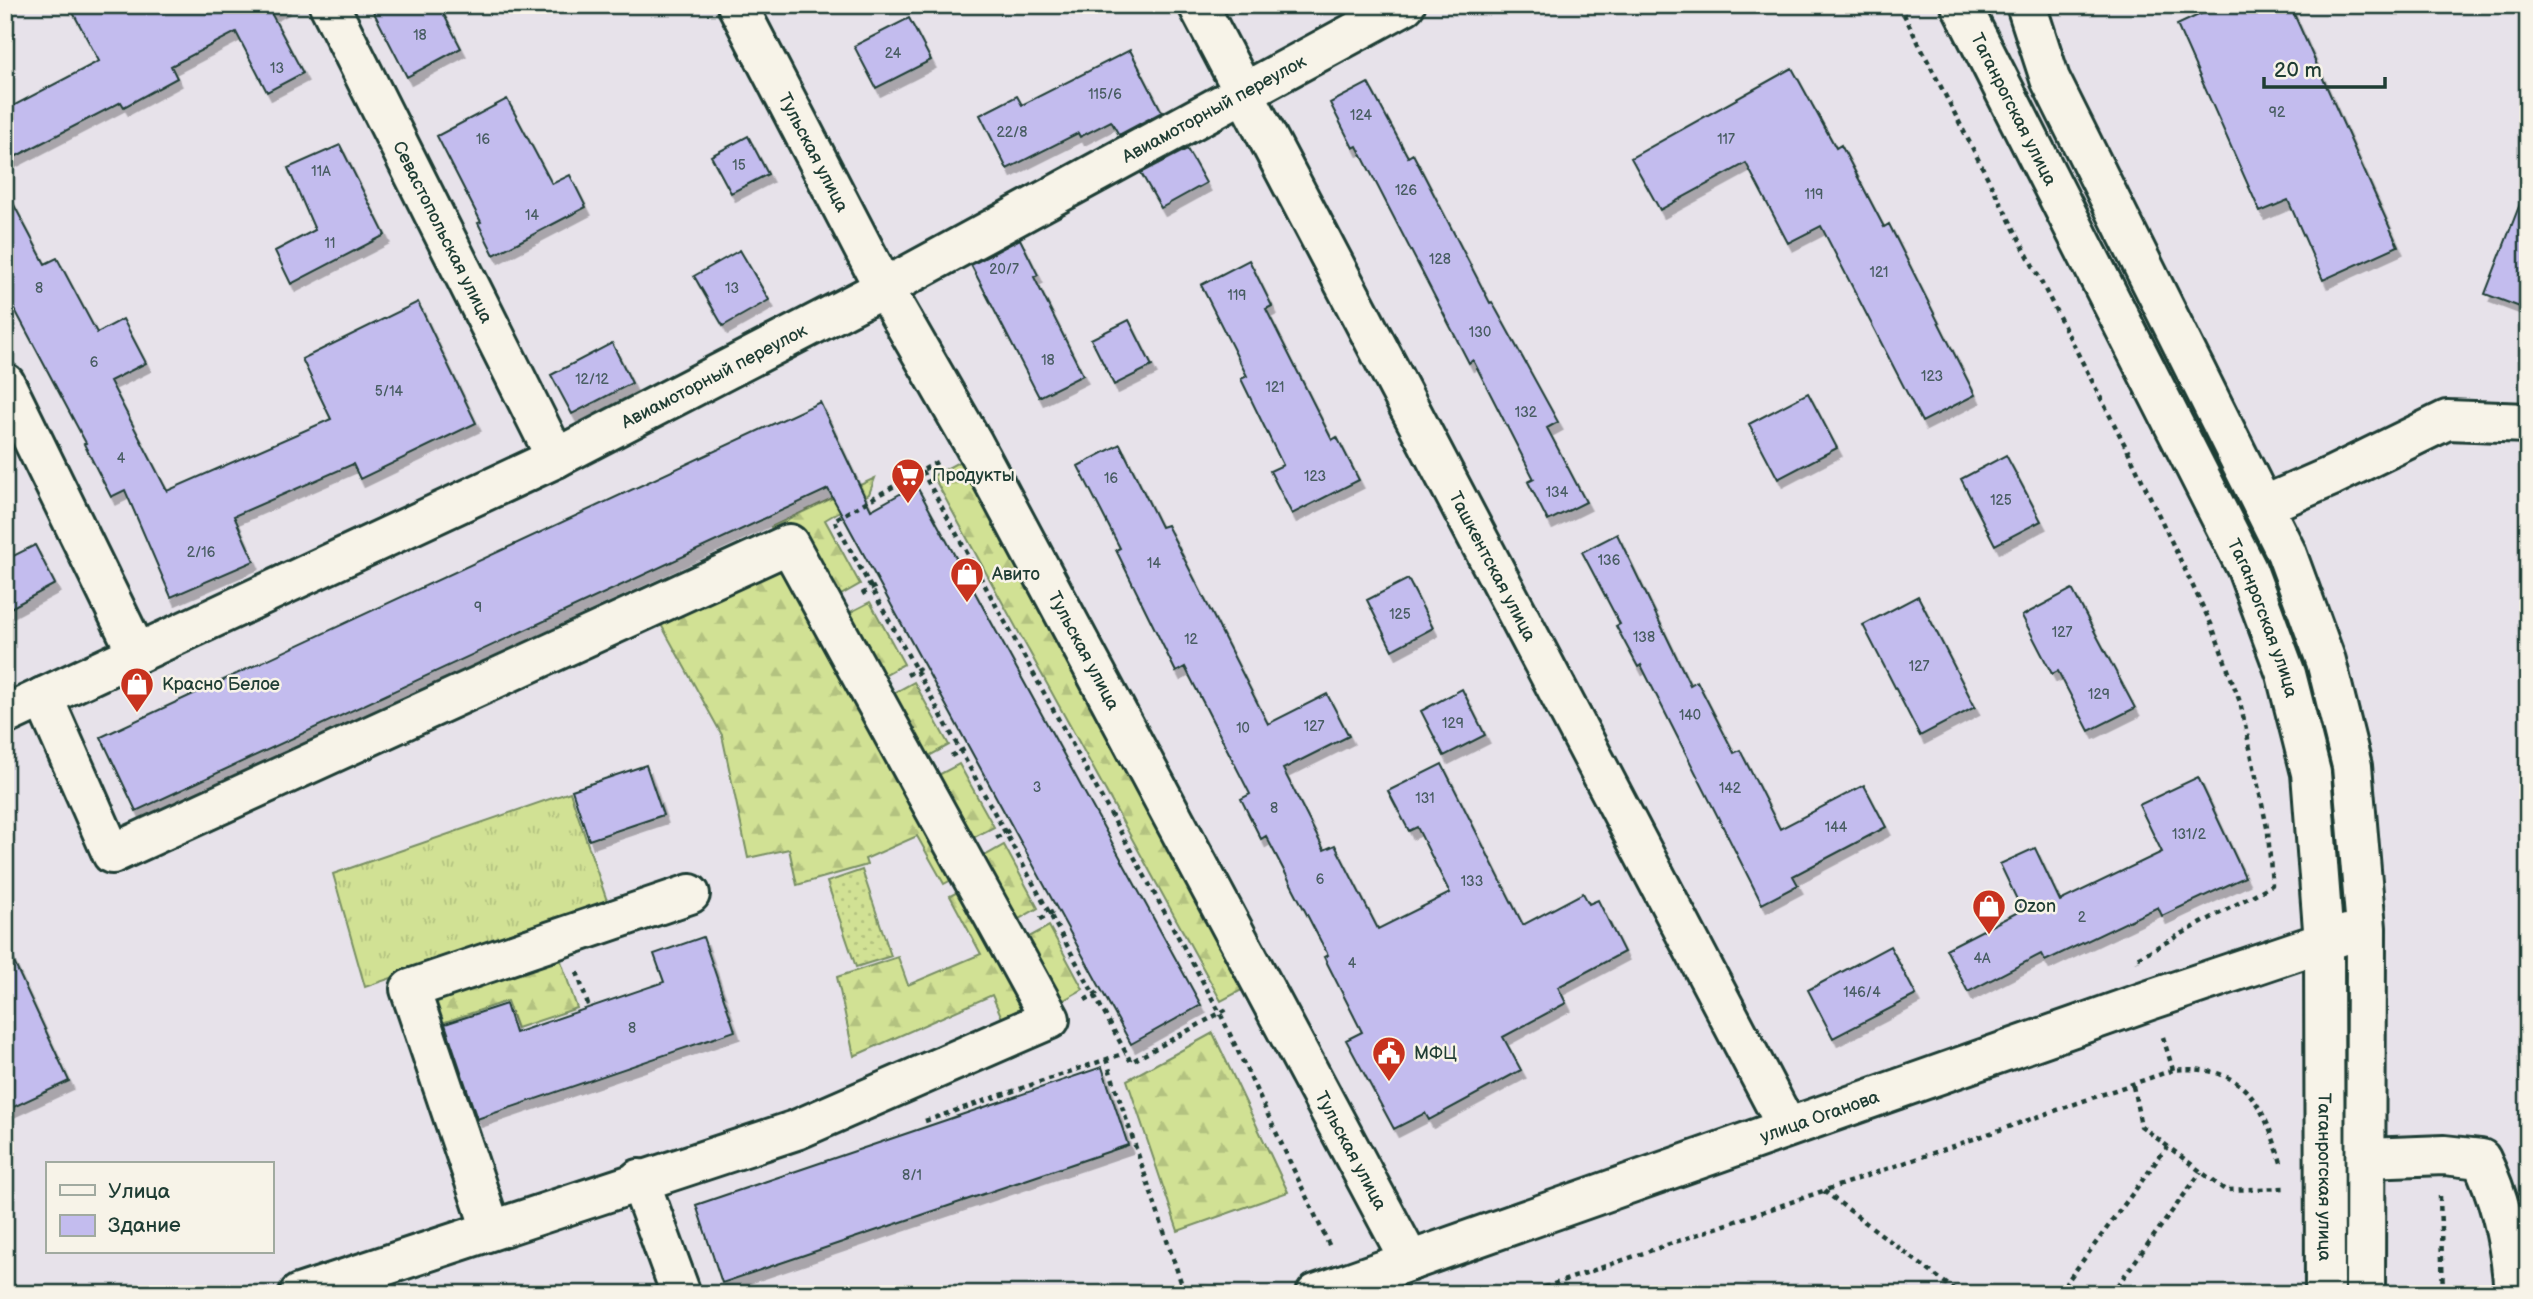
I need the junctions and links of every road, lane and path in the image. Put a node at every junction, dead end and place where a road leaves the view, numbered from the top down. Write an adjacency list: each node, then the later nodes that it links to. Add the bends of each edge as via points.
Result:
1 (329, 5): 13 (street, Севастопольская улица)
2 (737, 5): 9 (street, Тульская улица)
3 (1198, 5): 8 (street, Ташкентская улица)
4 (1405, 5): 8 (street, Авиамоторный переулок)
5 (1899, 5): 22 (path, via 2130,456 2212,626 2240,702 2268,832 2272,885 2137,958)
6 (1961, 5): 21 (street, Таганрогская улица, via 2247,569 2286,674 2311,773)
7 (2026, 5): 15 (street, via 2050,79)
8 (1245, 94): 9 (street, Авиамоторный переулок); 27 (street, Ташкентская улица)
9 (884, 288): 12 (street, Тульская улица); 13 (street, Авиамоторный переулок)
10 (5, 383): 16 (street)
11 (2528, 423): 15 (street, via 2447,420)
12 (973, 443): 14 (path); 39 (street, Тульская улица)
13 (556, 458): 16 (street, Авиамоторный переулок)
14 (922, 471): 23 (path); 23 (path, via 834,520 1130,1062)
15 (2263, 506): 20 (street, via 2286,552 2326,661 2353,766)
16 (137, 653): 17 (street, Авиамоторный переулок)
17 (43, 698): 18 (street, Авиамоторный переулок); 32 (street, via 112,854 789,544 1050,1019 796,1130)
18 (5, 715)
19 (690, 894): 38 (street, via 410,989)
20 (2366, 928): 21 (street, улица Оганова); 29 (street)
21 (2324, 942): 22 (street, улица Оганова); 48 (street, Таганрогская улица)
22 (2151, 1000): 25 (path); 27 (street, улица Оганова)
23 (1220, 1013): 40 (path)
24 (1106, 1059): 43 (path)
25 (2173, 1070): 26 (path); 30 (path, via 2195,1068 2220,1074 2246,1090 2265,1113)
26 (2133, 1086): 28 (path, via 2141,1126); 36 (path)
27 (1787, 1127): 39 (street, улица Оганова)
28 (2167, 1147): 31 (path); 46 (path)
29 (2367, 1158): 49 (street); 51 (street, via 2444,1155 2482,1159 2497,1190 2512,1260)
30 (2283, 1169)
31 (2201, 1172): 34 (path, via 2225,1190); 47 (path)
32 (639, 1179): 38 (street); 42 (street)
33 (2284, 1179): 34 (path)
34 (2286, 1188): 37 (path)
35 (2440, 1188): 50 (path)
36 (1824, 1191): 44 (path); 45 (path)
37 (2286, 1202)
38 (491, 1229): 41 (street)
39 (1410, 1261): 40 (street, улица Оганова)
40 (1331, 1288)
41 (299, 1294)
42 (681, 1294)
43 (1185, 1294)
44 (1525, 1294)
45 (1960, 1294)
46 (2058, 1294)
47 (2111, 1294)
48 (2325, 1294)
49 (2365, 1294)
50 (2443, 1294)
51 (2514, 1294)

